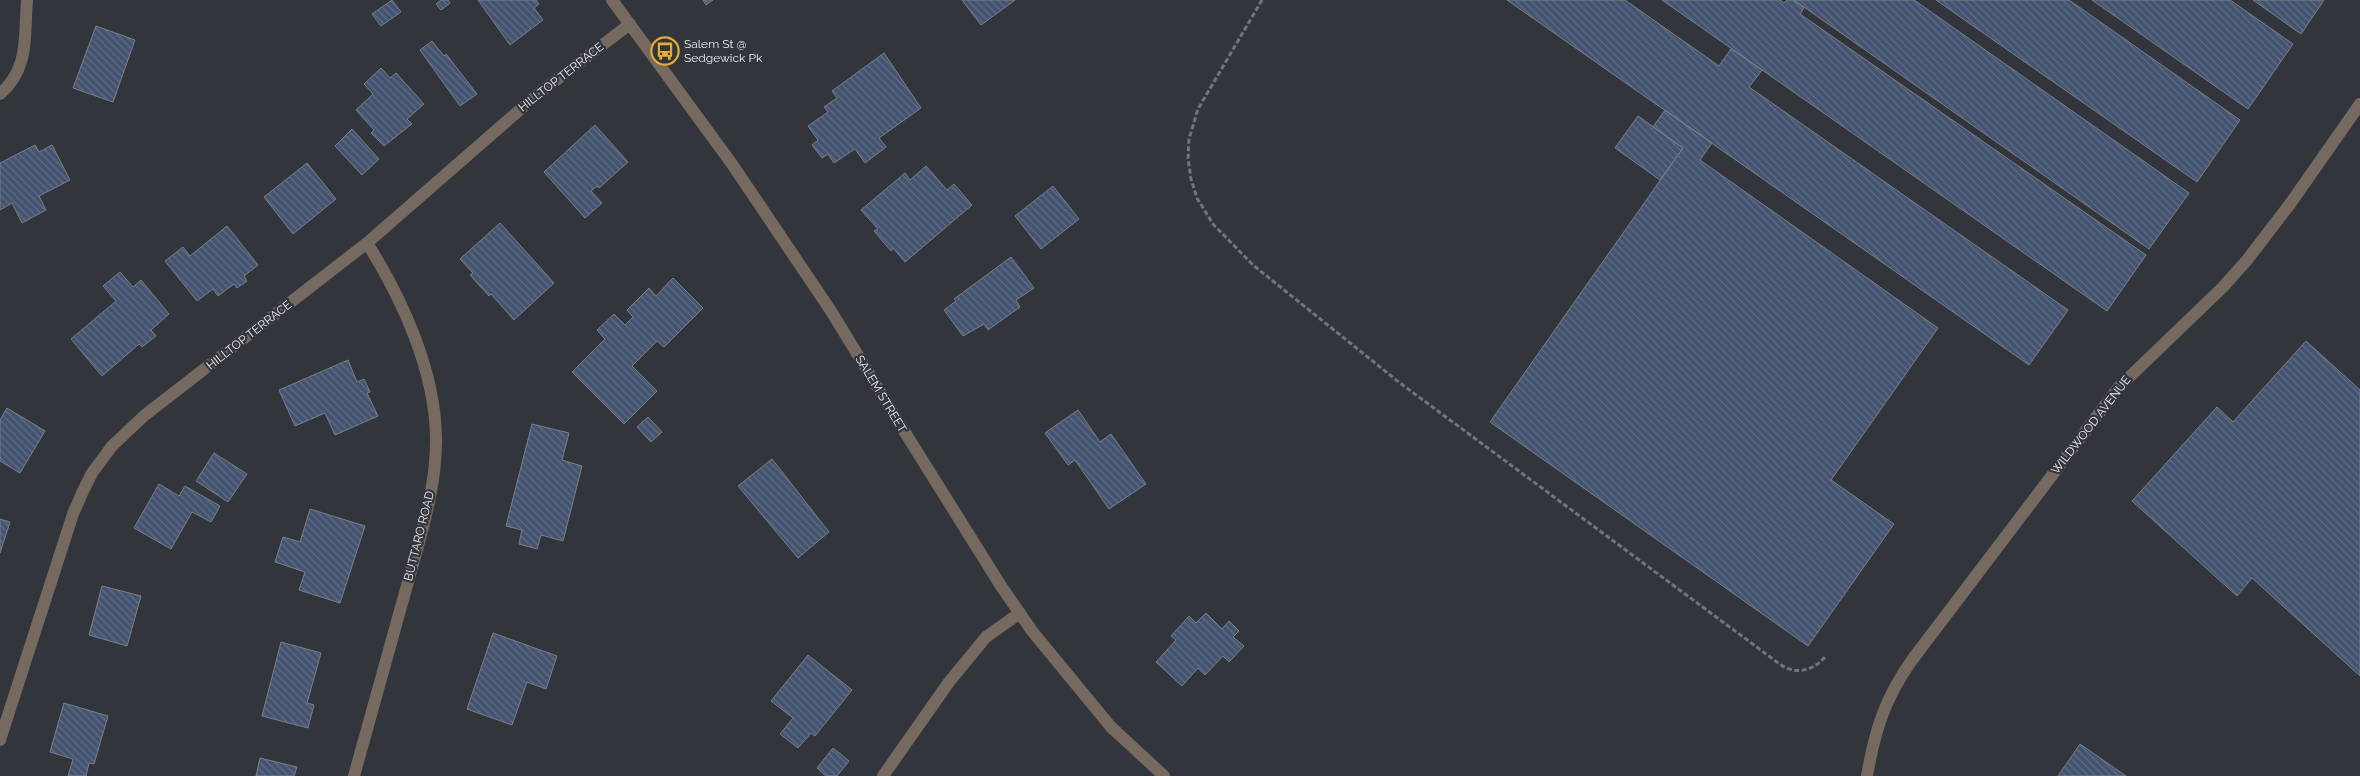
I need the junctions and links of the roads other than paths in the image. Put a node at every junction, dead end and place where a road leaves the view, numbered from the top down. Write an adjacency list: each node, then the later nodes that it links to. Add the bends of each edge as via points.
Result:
1 (27, 0): 4 (street, via 20,65 14,81)
2 (612, 0): 3 (street, SALEM STREET)
3 (630, 24): 6 (street, HILLTOP TERRACE, via 538,94); 7 (street, SALEM STREET, via 732,164 831,311)
4 (0, 94)
5 (2360, 104): 12 (street, WILDWOOD AVENUE, via 2246,260 2119,387 1912,660 1883,710)
6 (367, 243): 8 (street, HILLTOP TERRACE, via 145,415 103,458 92,473 73,514); 9 (street, BUTTARO ROAD, via 390,279 415,341 433,402 436,438 429,506)
7 (1020, 612): 10 (street, via 986,637 949,682); 11 (street, SALEM STREET, via 1110,727)
8 (0, 740)
9 (354, 776)
10 (883, 776)
11 (1164, 776)
12 (1867, 776)

